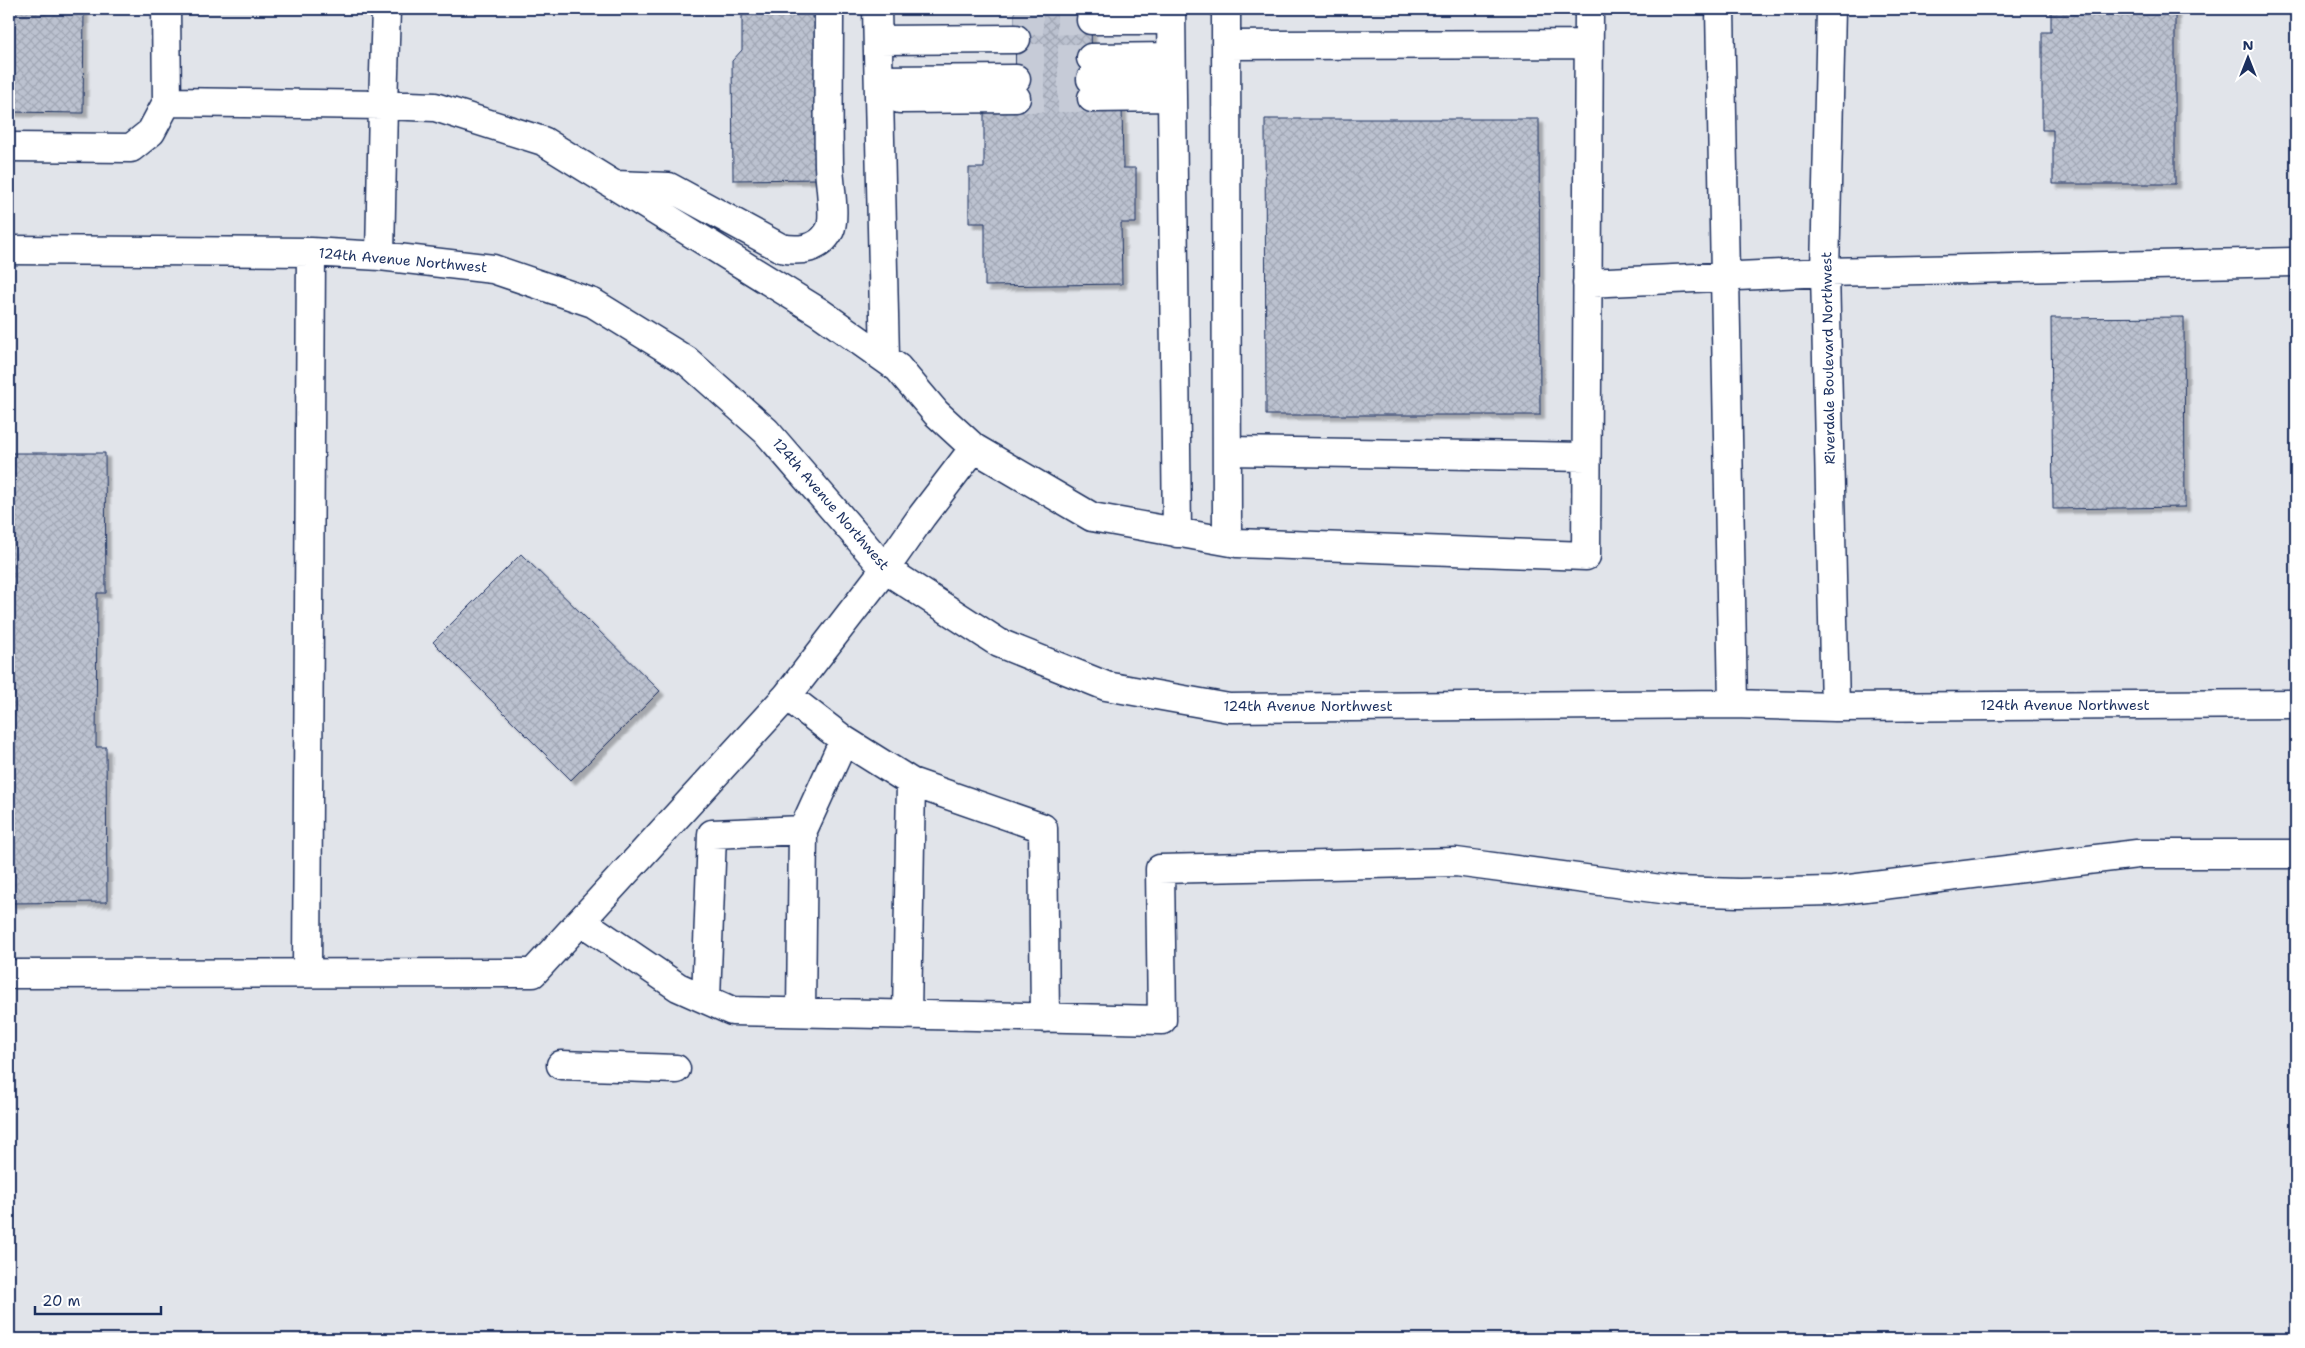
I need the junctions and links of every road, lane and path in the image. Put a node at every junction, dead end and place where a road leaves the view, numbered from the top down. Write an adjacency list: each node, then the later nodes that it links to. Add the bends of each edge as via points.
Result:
1 (166, 9): 14 (street)
2 (386, 9): 15 (street)
3 (829, 9): 17 (street, via 832,208 830,229 817,245 798,251 781,248 669,187)
4 (1226, 9): 9 (street)
5 (1589, 9): 8 (street)
6 (1720, 9): 23 (street)
7 (1832, 9): 22 (street, Riverdale Boulevard Northwest)
8 (1588, 44): 9 (street); 24 (street)
9 (1226, 45): 27 (street)
10 (1171, 50): 13 (street); 13 (street); 13 (street); 29 (street)
11 (878, 51): 12 (street); 12 (street); 12 (street); 25 (street)
12 (1016, 59)
13 (1091, 59)
14 (166, 102): 15 (street); 16 (street, via 151,132 131,148)
15 (383, 105): 17 (street, via 435,108 543,141); 20 (street)
16 (9, 147)
17 (613, 185): 25 (street, via 819,312)
18 (9, 250): 19 (street, 124th Avenue Northwest)
19 (311, 252): 20 (street, 124th Avenue Northwest); 41 (street)
20 (380, 256): 31 (street, 124th Avenue Northwest, via 494,269 593,303 688,362 766,431)
21 (2296, 262): 22 (street)
22 (1825, 272): 23 (street); 35 (street, Riverdale Boulevard Northwest)
23 (1724, 275): 24 (street); 33 (street)
24 (1587, 283): 28 (street)
25 (885, 358): 26 (street)
26 (974, 448): 29 (street, via 1092,517); 31 (street)
27 (1227, 451): 28 (street); 30 (street)
28 (1586, 457): 30 (street, via 1586,556)
29 (1177, 533): 30 (street)
30 (1227, 541)
31 (885, 569): 32 (street); 33 (street, 124th Avenue Northwest, via 999,643 1106,686 1229,708)
32 (787, 696): 36 (street); 40 (street)
33 (1733, 704): 35 (street, 124th Avenue Northwest)
34 (2296, 704): 35 (street, 124th Avenue Northwest)
35 (1834, 707)
36 (844, 740): 37 (street); 38 (street)
37 (911, 782): 45 (street); 46 (street, via 1043,828)
38 (803, 830): 43 (street, via 712,834); 44 (street)
39 (2296, 854): 46 (street, via 2137,854 1833,891 1739,893 1676,891 1456,862 1160,869 1162,1020)
40 (581, 921): 41 (street, via 533,973); 43 (street, via 678,987)
41 (307, 972): 42 (street)
42 (9, 974)
43 (706, 999): 44 (street, via 732,1010)
44 (801, 1012): 45 (street)
45 (907, 1015): 46 (street)
46 (1045, 1018)
47 (561, 1064): 48 (street)
48 (676, 1069)

